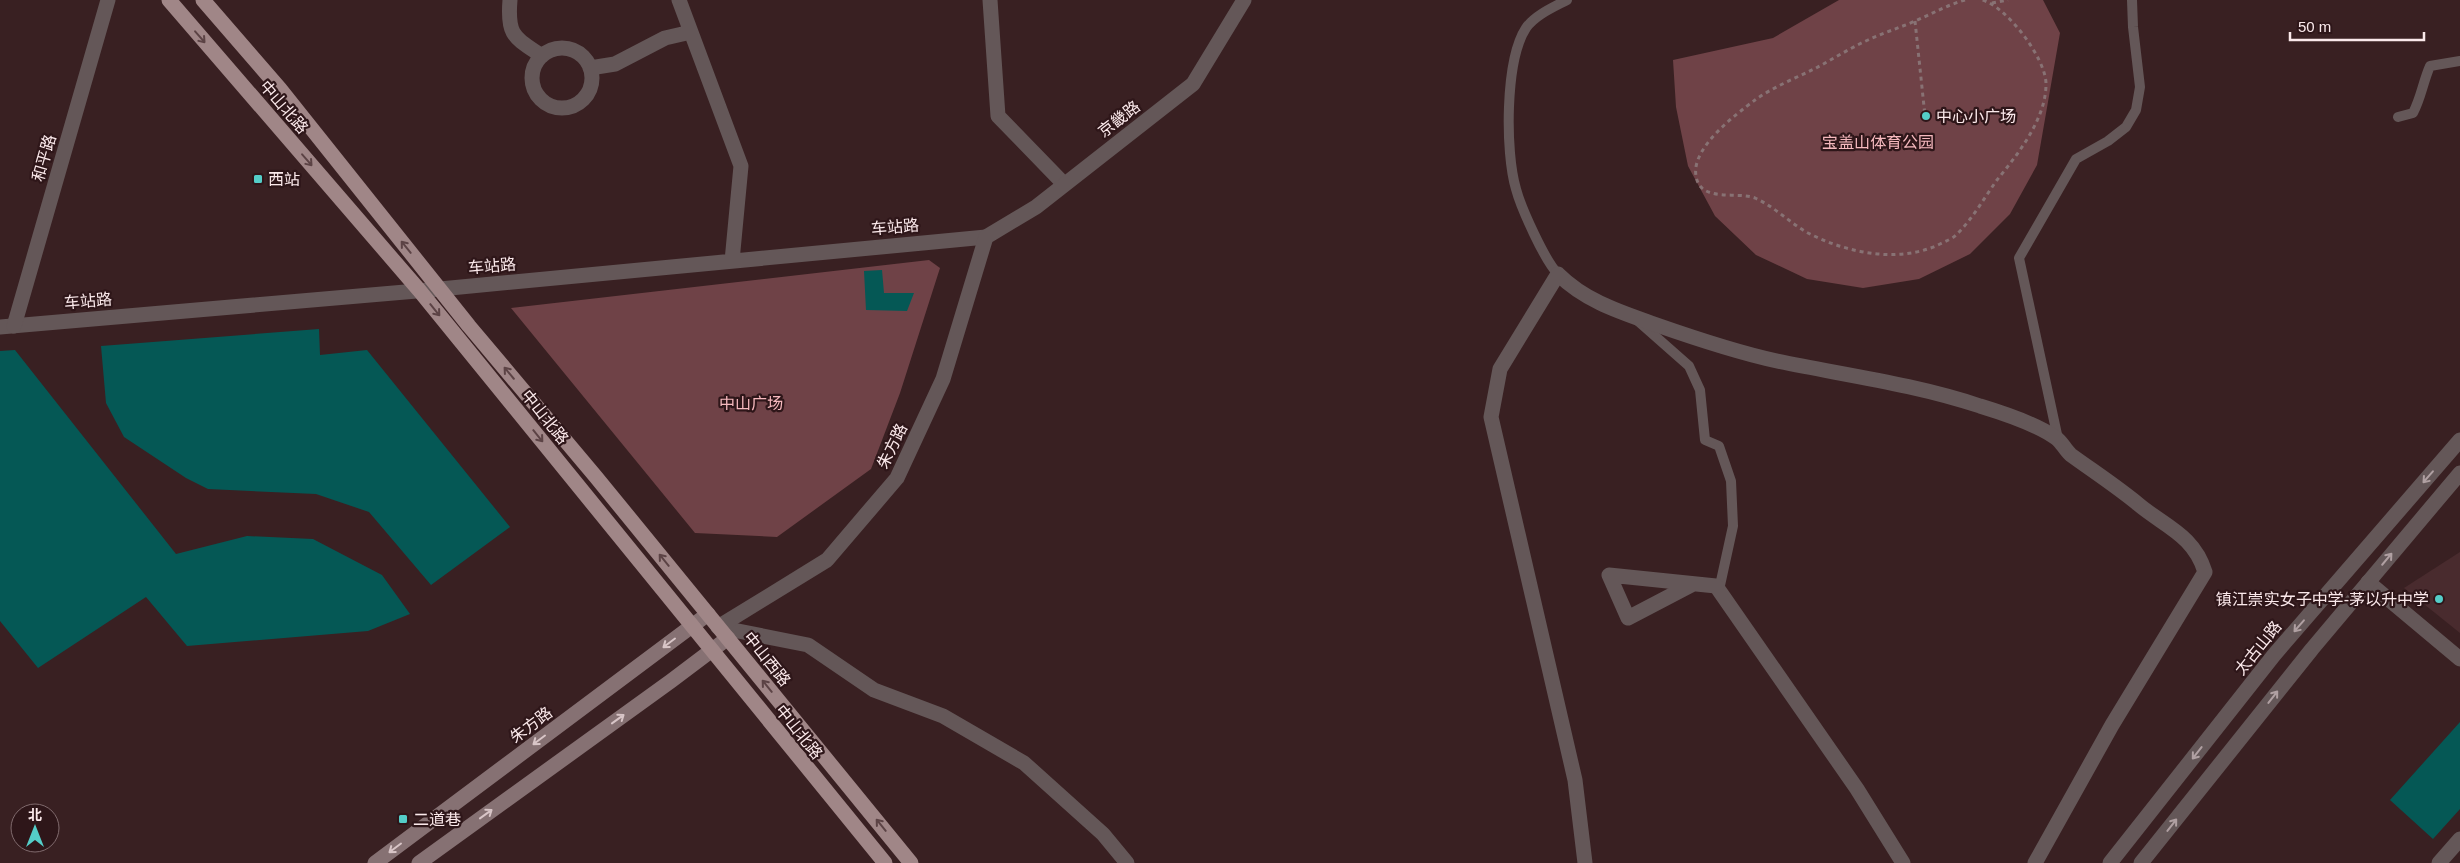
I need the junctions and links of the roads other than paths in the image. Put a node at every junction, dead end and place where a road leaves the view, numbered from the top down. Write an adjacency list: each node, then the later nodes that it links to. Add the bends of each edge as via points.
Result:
1 (108, 0): 22 (street, 和平路)
2 (169, 0): 20 (main road, 中山北路, one-way to 20)
3 (203, 0): 19 (main road, 中山北路, one-way to 3, via 280,89)
4 (510, 0): 11 (street, via 511,31)
5 (679, 0): 10 (street)
6 (990, 0): 15 (street, via 998,116)
7 (1244, 0): 15 (street, 京畿路, via 1193,84)
8 (1567, 0): 18 (lane, via 1526,27 1517,48 1508,126 1516,190 1543,251)
9 (2132, 0): 23 (lane, via 2140,87 2136,110 2126,128 2076,159 2019,258)
10 (691, 32): 13 (street, via 665,38 615,64); 17 (street, via 741,166)
11 (542, 56): 13 (street, via 557,49 568,49 585,59); 13 (street, via 534,68 534,88 538,97 555,107 581,102 592,86)
12 (2460, 61): 14 (lane, via 2430,66 2413,113)
13 (590, 68)
14 (2398, 117)
15 (1064, 184): 16 (street, 京畿路, via 1036,207)
16 (986, 237): 17 (street, 车站路); 32 (street, 朱方路, via 943,379 897,478 827,560)
17 (732, 261): 19 (street, 车站路)
18 (1558, 274): 21 (street, via 1571,288 1590,299); 41 (street, via 1500,369 1491,417 1575,780)
19 (440, 289): 20 (street, 车站路); 26 (main road, 中山北路, one-way to 19)
20 (419, 290): 22 (street, 车站路); 31 (main road, 中山北路, one-way to 31)
21 (1634, 317): 23 (street, via 1695,339 1776,360 1869,378 1979,405); 29 (lane, via 1689,366 1700,390 1705,440 1719,446 1731,481 1733,526)
22 (7, 326)
23 (2058, 439): 43 (street, via 2069,453 2180,532 2201,560 2204,572 2112,725)
24 (2460, 440): 44 (street, 太古山路, one-way to 44, via 2274,655)
25 (2460, 473): 27 (street, one-way to 25)
26 (596, 477): 30 (main road, 中山西路, one-way to 26)
27 (2368, 582): 34 (street); 45 (street, one-way to 27)
28 (1693, 584): 28 (street, via 1684,583 1608,575 1628,618); 29 (street, via 1716,586)
29 (1719, 590): 42 (street, via 1857,789)
30 (708, 614): 31 (main road, 朱方路); 32 (main road, 中山西路)
31 (693, 626): 33 (main road, 中山北路); 36 (main road, 朱方路, one-way to 36)
32 (723, 632): 33 (main road, 朱方路); 39 (main road, 中山西路, one-way to 32); 40 (street, via 808,645 874,690 943,716 1024,764 1103,834)
33 (712, 650): 37 (main road, 朱方路, one-way to 33); 38 (main road, 中山北路)
34 (2460, 659)
35 (2460, 840): 46 (street)
36 (374, 863)
37 (418, 863)
38 (885, 863)
39 (912, 863)
40 (1127, 863)
41 (1586, 863)
42 (1903, 863)
43 (2035, 863)
44 (2110, 863)
45 (2142, 863)
46 (2439, 863)

